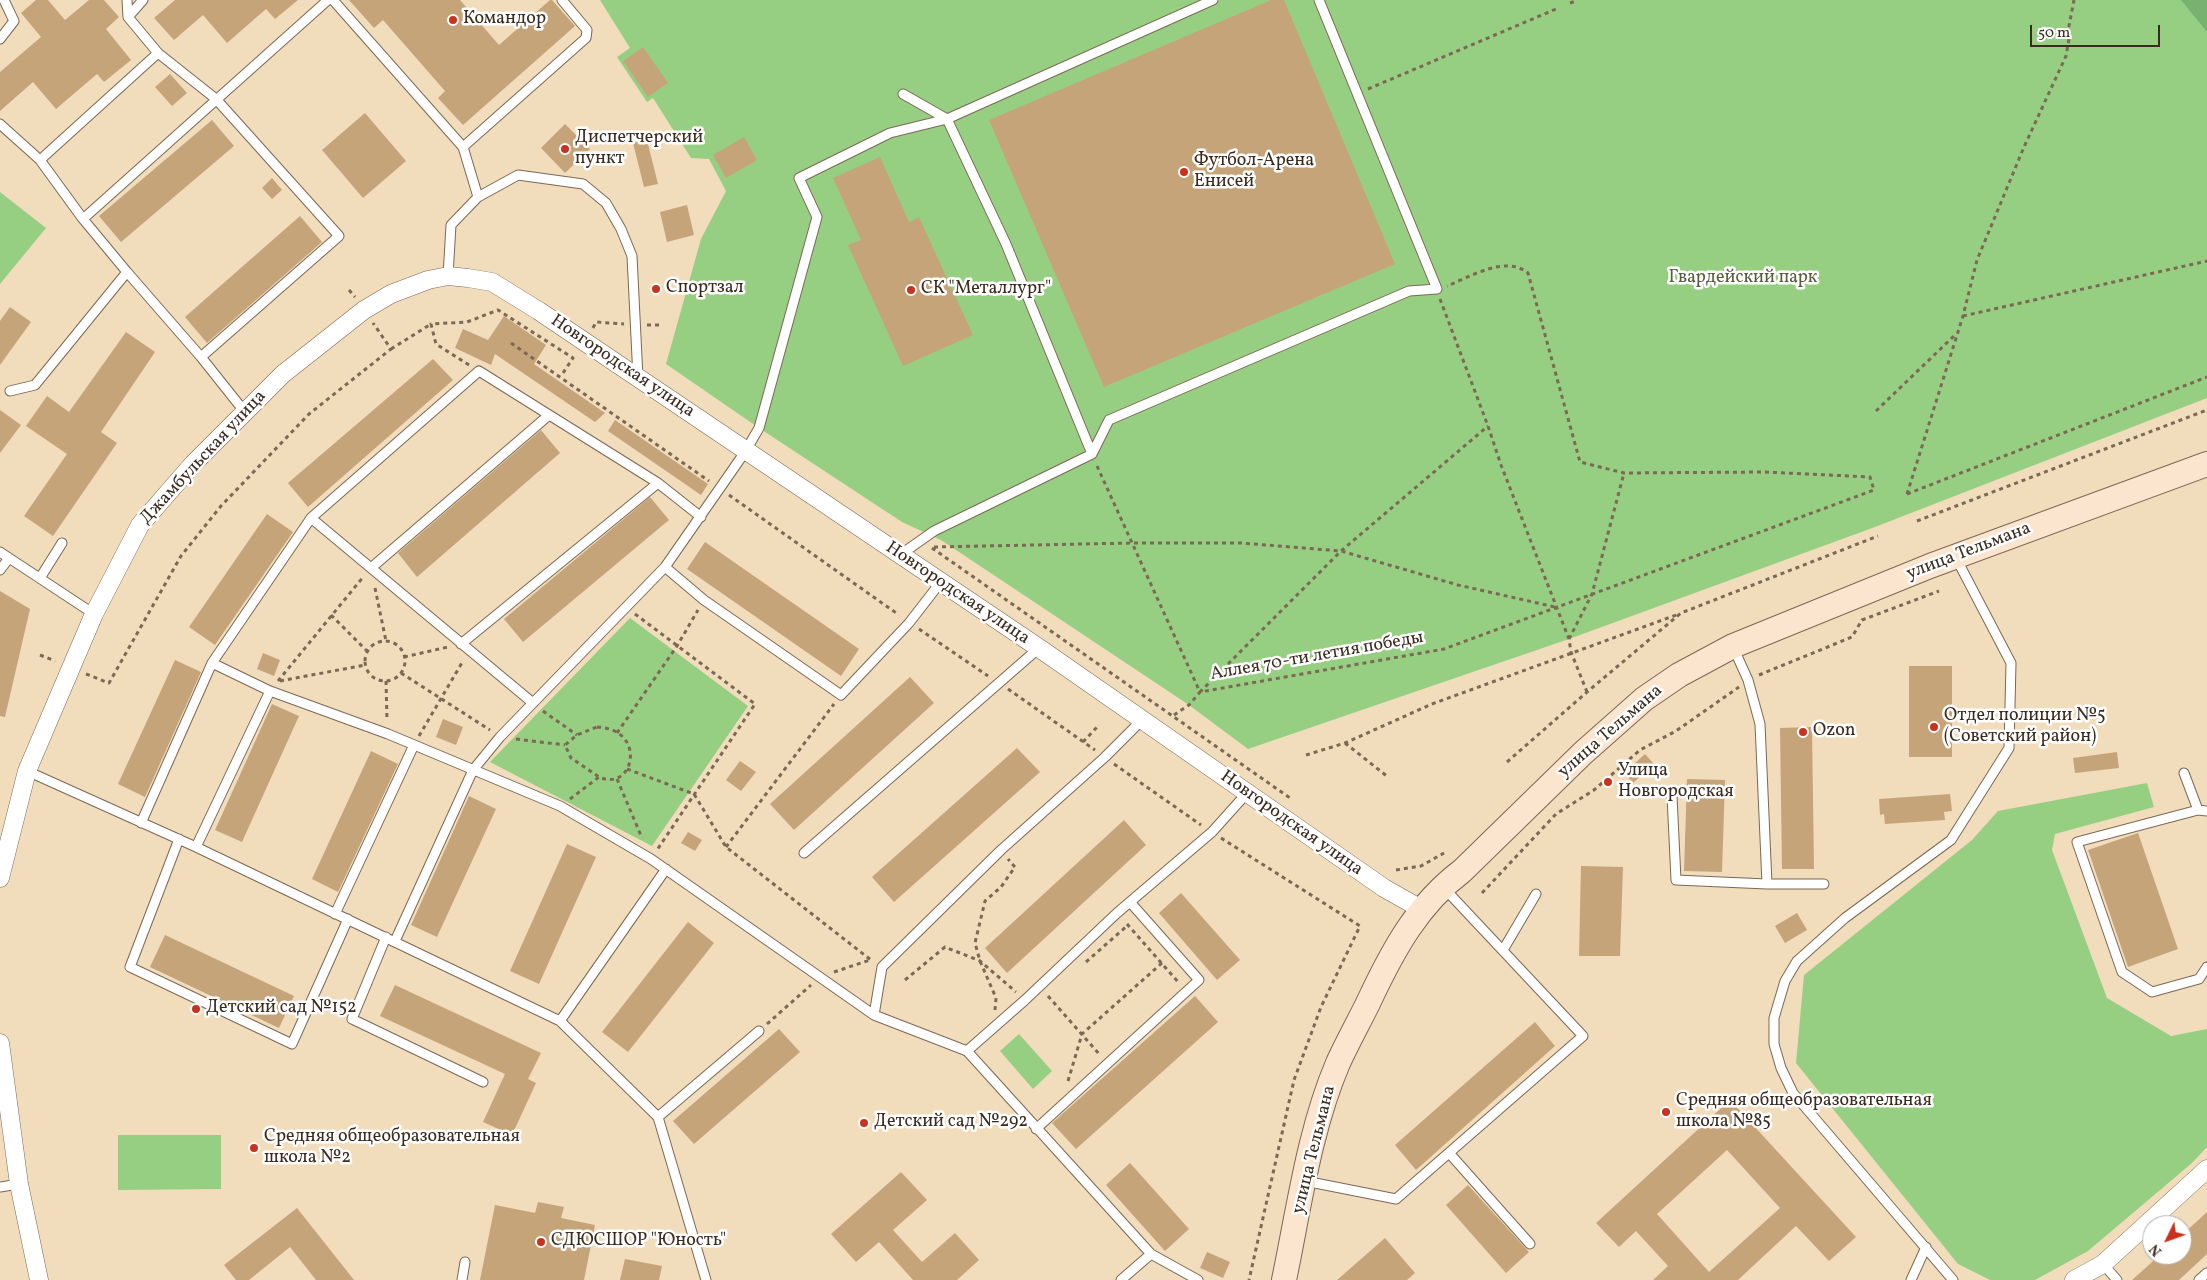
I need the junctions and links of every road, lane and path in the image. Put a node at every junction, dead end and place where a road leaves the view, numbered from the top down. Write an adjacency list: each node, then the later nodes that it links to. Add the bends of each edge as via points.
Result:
1 (4, 0): 14 (lane, via 14,21)
2 (127, 0): 13 (lane)
3 (143, 0): 13 (lane)
4 (328, 0): 18 (lane)
5 (332, 0): 21 (lane)
6 (562, 0): 21 (lane, via 587,30 586,38)
7 (1213, 0): 19 (lane)
8 (1319, 0): 17 (lane)
9 (2074, 0): 32 (path, via 2066,56 1977,260)
10 (1576, 1): 11 (path)
11 (1570, 3)
12 (1556, 9): 17 (path)
13 (128, 17): 15 (lane)
14 (0, 39)
15 (158, 53): 18 (lane); 22 (lane)
16 (903, 94): 19 (lane)
17 (1358, 94): 29 (lane)
18 (216, 99): 24 (lane); 40 (lane, via 339,236)
19 (947, 119): 51 (lane, via 890,133 798,178 817,217 759,428); 52 (lane, via 1006,244)
20 (0, 124): 22 (lane)
21 (463, 147): 23 (lane)
22 (40, 160): 24 (lane)
23 (478, 197): 27 (lane, via 451,225); 34 (lane, via 518,175 582,184 606,203 632,256)
24 (83, 219): 26 (lane)
25 (2207, 261): 32 (path)
26 (127, 272): 40 (lane); 45 (lane, via 35,385)
27 (448, 276): 28 (street, Джамбульская улица); 31 (street, Джамбульская улица, via 391,294)
28 (492, 282): 37 (street, Новгородская улица)
29 (1437, 289): 50 (path); 52 (lane, via 1409,291 1109,420); 54 (path, via 1504,264 1522,268 1528,273 1580,462)
30 (350, 290): 31 (path)
31 (364, 310): 39 (path); 47 (street, Джамбульская улица, via 283,374)
32 (1963, 316): 36 (path)
33 (431, 324): 39 (path); 41 (path, via 436,344); 42 (path, via 467,322 498,310 573,358)
34 (635, 324): 35 (path); 37 (path, via 596,322); 44 (lane)
35 (659, 325)
36 (1957, 334): 43 (path, via 1907,494); 48 (path)
37 (584, 342): 44 (street, Новгородская улица)
38 (511, 343): 42 (path)
39 (391, 350): 95 (path, via 309,414 221,506 181,556 109,683)
40 (201, 357): 47 (lane)
41 (479, 371): 49 (lane); 58 (lane)
42 (561, 376): 56 (path)
43 (2207, 377)
44 (638, 378): 51 (street, Новгородская улица)
45 (10, 391)
46 (2207, 410): 59 (path)
47 (244, 411): 79 (street, Джамбульская улица, via 140,525)
48 (1876, 411)
49 (549, 415): 55 (lane); 69 (lane)
50 (1488, 426): 63 (path); 77 (path)
51 (745, 452): 56 (lane); 65 (street, Новгородская улица)
52 (1092, 454): 62 (path); 65 (lane, via 934,531)
53 (2207, 464): 66 (main road, улица Тельмана)
54 (1624, 473): 74 (path); 74 (path, Аллея 70-ти летия победы, via 1765,472 1870,476 1874,490)
55 (658, 482): 57 (lane); 84 (lane)
56 (720, 489): 57 (lane); 81 (path)
57 (701, 517): 68 (lane)
58 (311, 518): 69 (lane); 93 (lane)
59 (1917, 521)
60 (1878, 536): 78 (path)
61 (62, 543): 71 (lane)
62 (1133, 543): 63 (path, via 1241,543); 102 (path); 107 (path, via 931,547)
63 (1341, 551): 77 (path, via 1453,583); 102 (path)
64 (0, 552): 67 (lane)
65 (900, 556): 72 (street, Новгородская улица)
66 (1955, 557): 86 (main road, улица Тельмана); 186 (lane, via 2011,664 2009,748 1951,840 1846,918 1797,961 1785,981 1774,1018 1774,1044 1793,1093)
67 (9, 558): 70 (lane); 71 (lane)
68 (665, 567): 75 (lane); 76 (lane)
69 (371, 568): 80 (path); 83 (path); 84 (lane)
70 (0, 570)
71 (40, 578): 79 (lane)
72 (940, 583): 81 (lane); 87 (street, Новгородская улица)
73 (1939, 591): 97 (path, via 1862,620 1852,637)
74 (1592, 594): 77 (path, Аллея 70-ти летия победы); 82 (path)
75 (704, 600): 85 (path); 104 (lane)
76 (626, 607): 85 (path); 106 (lane)
77 (1557, 607): 82 (path); 102 (path, Аллея 70-ти летия победы, via 1444,649)
78 (1681, 613): 90 (path); 103 (path)
79 (94, 614): 95 (street, Джамбульская улица)
80 (331, 615): 88 (path); 98 (path)
81 (910, 622): 100 (path); 104 (lane)
82 (1569, 639): 90 (path)
83 (386, 641): 88 (path, via 375,643); 92 (path, via 398,646)
84 (461, 644): 89 (lane); 92 (path)
85 (678, 646): 110 (path); 128 (path, via 755,704)
86 (1733, 646): 97 (lane); 148 (main road, улица Тельмана, via 1679,675 1644,699 1583,753 1462,871)
87 (1039, 648): 100 (lane); 108 (street, Новгородская улица)
88 (368, 651): 94 (path)
89 (469, 651): 105 (path); 106 (lane)
90 (1571, 652): 103 (path); 115 (path, via 1432,704)
91 (40, 655): 95 (path)
92 (404, 657): 96 (path)
93 (212, 663): 101 (lane); 134 (lane)
94 (365, 665): 98 (path); 99 (path, via 375,678)
95 (71, 668): 123 (street, Джамбульская улица)
96 (400, 673): 99 (path); 105 (path)
97 (1748, 680): 146 (lane, via 1760,724); 149 (path, via 1676,731 1640,750 1594,790 1556,814)
98 (278, 681): 101 (path)
99 (386, 681): 111 (path)
100 (998, 683): 114 (path); 140 (lane)
101 (270, 691): 111 (lane); 137 (lane)
102 (1200, 692): 107 (path, Аллея 70-ти летия победы)
103 (1587, 692): 120 (path)
104 (841, 695): 138 (path)
105 (442, 698): 113 (path); 116 (path)
106 (533, 703): 112 (path); 113 (lane)
107 (1174, 715): 131 (path)
108 (1141, 720): 119 (lane); 129 (street, Новгородская улица)
109 (1098, 726): 114 (path)
110 (617, 733): 112 (path, via 613,729 597,727); 121 (path, via 623,736 630,748)
111 (388, 734): 116 (lane)
112 (577, 735): 117 (path)
113 (500, 737): 117 (path); 122 (lane)
114 (1083, 742): 119 (path)
115 (1345, 743): 118 (path); 126 (path)
116 (414, 745): 122 (lane); 154 (lane)
117 (565, 745): 125 (path, via 571,758)
118 (1306, 754)
119 (1105, 757): 135 (path); 139 (lane)
120 (1507, 762)
121 (628, 769): 127 (path); 128 (path)
122 (473, 770): 132 (lane); 157 (lane)
123 (28, 772): 134 (lane); 145 (street, Джамбульская улица)
124 (2184, 773): 133 (lane)
125 (599, 777): 127 (path); 132 (path)
126 (1388, 777)
127 (617, 779): 142 (path)
128 (694, 794): 138 (path); 142 (path)
129 (1248, 794): 135 (lane); 152 (street, Новгородская улица, via 1384,888)
130 (1672, 796): 146 (lane, via 1676,880)
131 (1290, 798)
132 (560, 806): 142 (lane)
133 (2202, 810): 161 (lane, via 2077,842 2122,972 2152,992 2199,979)
134 (141, 823): 136 (lane)
135 (1212, 832): 151 (lane); 196 (path, via 1360,926 1321,1007 1294,1080)
136 (179, 839): 137 (lane); 155 (lane, via 130,967 219,1010 292,1044)
137 (196, 847): 154 (lane)
138 (726, 847): 162 (path, via 871,960)
139 (1001, 850): 159 (path, via 1015,867 1001,887 985,901 975,943); 168 (lane, via 882,967)
140 (804, 853)
141 (1444, 854): 144 (path, via 1421,866)
142 (651, 859): 143 (lane)
143 (666, 870): 162 (lane); 169 (lane)
144 (1396, 870)
145 (0, 878)
146 (1767, 884): 147 (lane)
147 (1824, 884)
148 (1442, 886): 152 (main road, улица Тельмана); 158 (lane)
149 (1482, 893)
150 (1536, 894): 158 (lane)
151 (1130, 902): 153 (lane); 165 (lane, via 1199,980)
152 (1421, 909): 182 (main road, улица Тельмана, via 1381,975 1338,1064 1318,1124)
153 (1117, 913): 160 (path); 164 (lane)
154 (335, 914): 155 (lane)
155 (348, 919): 156 (lane)
156 (386, 937): 157 (lane); 176 (lane, via 352,1019)
157 (395, 941): 169 (lane)
158 (1503, 950): 180 (lane, via 1583,1036)
159 (980, 961): 163 (path, via 945,948); 167 (path); 170 (path, via 996,998)
160 (1162, 963): 165 (path); 172 (path)
161 (2207, 967)
162 (820, 977): 168 (lane); 171 (path)
163 (905, 980)
164 (1039, 986): 166 (path); 167 (lane)
165 (1186, 992): 175 (lane)
166 (1048, 996): 167 (path); 172 (path)
167 (1025, 1000): 170 (lane)
168 (874, 1014): 174 (lane)
169 (560, 1021): 178 (lane)
170 (993, 1028): 174 (lane)
171 (759, 1032): 178 (lane)
172 (1082, 1034): 175 (path); 177 (path)
173 (0, 1043): 183 (street)
174 (967, 1051): 179 (lane)
175 (1106, 1063): 177 (lane)
176 (483, 1082)
177 (1061, 1106): 179 (lane)
178 (658, 1117): 193 (lane)
179 (1036, 1128): 187 (lane)
180 (1450, 1154): 182 (lane, via 1396,1199); 185 (lane)
181 (2207, 1169): 189 (street)
182 (1305, 1181): 197 (main road, улица Тельмана)
183 (19, 1184): 184 (lane); 191 (street)
184 (0, 1187)
185 (1530, 1244)
186 (1926, 1247): 198 (lane); 199 (lane)
187 (1151, 1254): 194 (lane); 195 (lane)
188 (465, 1262): 192 (lane)
189 (2103, 1264): 200 (street); 201 (lane)
190 (2207, 1273): 202 (lane)
191 (39, 1280)
192 (462, 1280)
193 (706, 1280)
194 (1121, 1280)
195 (1198, 1280)
196 (1249, 1280)
197 (1284, 1280)
198 (1911, 1280)
199 (1952, 1280)
200 (2074, 1280)
201 (2117, 1280)
202 (2199, 1280)

